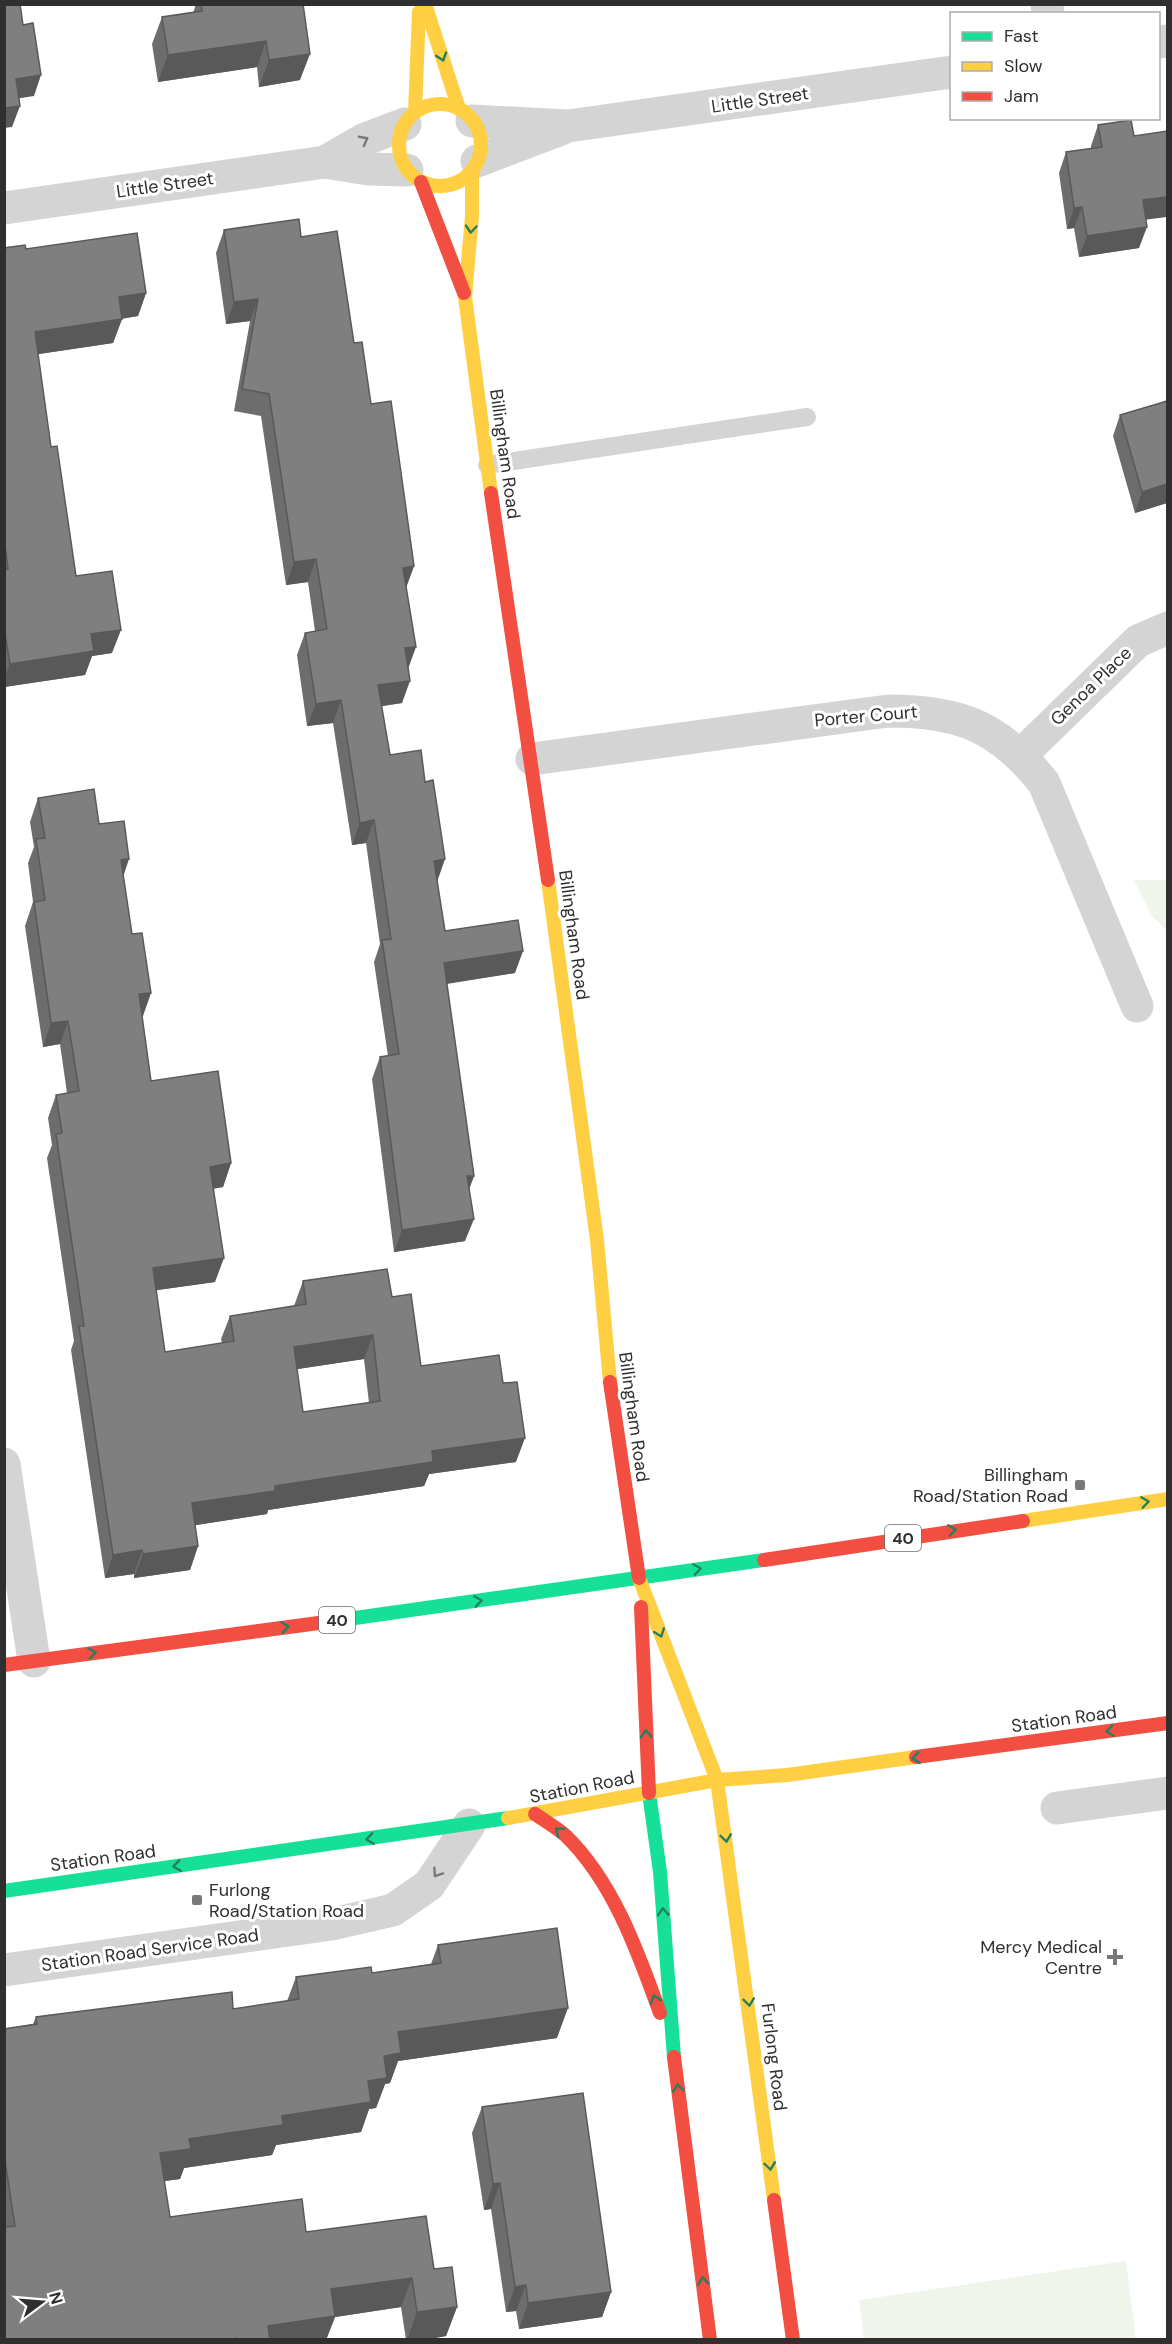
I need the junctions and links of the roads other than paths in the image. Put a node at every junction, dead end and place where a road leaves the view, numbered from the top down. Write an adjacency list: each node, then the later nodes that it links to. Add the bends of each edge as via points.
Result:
1 (419, 4): 5 (main road)
2 (425, 4): 4 (main road, one-way to 4)
3 (950, 72): 6 (street, Little Street)
4 (465, 115): 5 (main road, via 432,105); 6 (street, Little Street); 8 (main road, via 480,136 480,154)
5 (410, 118): 7 (street, Little Street, one-way to 5); 9 (main road, via 399,147 401,159)
6 (568, 126): 8 (street, Little Street)
7 (325, 162): 9 (street, Little Street); 10 (street, Little Street)
8 (474, 166): 9 (main road, via 464,179 443,186); 11 (main road, Billingham Road, one-way to 11)
9 (414, 176): 11 (main road, Billingham Road)
10 (4, 208)
11 (465, 297): 13 (main road, Billingham Road)
12 (807, 417): 13 (lane)
13 (487, 465): 16 (main road, Billingham Road)
14 (1167, 628): 15 (street, Genoa Place, via 1138,641)
15 (1022, 754): 16 (street, Porter Court, via 957,717 929,711 888,711); 17 (street, Porter Court, via 1044,783)
16 (532, 759): 20 (main road, Billingham Road, via 597,1240 608,1368)
17 (1137, 1006)
18 (4, 1464): 21 (street)
19 (1167, 1499): 20 (main road, 40, one-way to 19)
20 (639, 1578): 21 (main road, 40, one-way to 20); 23 (main road, Furlong Road, one-way to 23); 25 (main road, one-way to 20)
21 (19, 1663)
22 (1167, 1723): 23 (main road, Station Road, one-way to 23, via 787,1775)
23 (717, 1780): 25 (main road, Station Road); 33 (main road, Furlong Road, one-way to 33)
24 (1167, 1792): 26 (street)
25 (649, 1793): 27 (main road, Station Road); 31 (main road, one-way to 25, via 660,1872)
26 (1058, 1808)
27 (535, 1814): 28 (main road, Station Road); 31 (main road, one-way to 27, via 648,1978 591,1867 565,1835)
28 (470, 1825): 29 (main road, Station Road, one-way to 29); 30 (street, Station Road Service Road, one-way to 30, via 429,1885 393,1910 332,1924)
29 (4, 1890)
30 (4, 1970)
31 (674, 2054): 32 (main road, one-way to 31)
32 (710, 2340)
33 (793, 2340)

